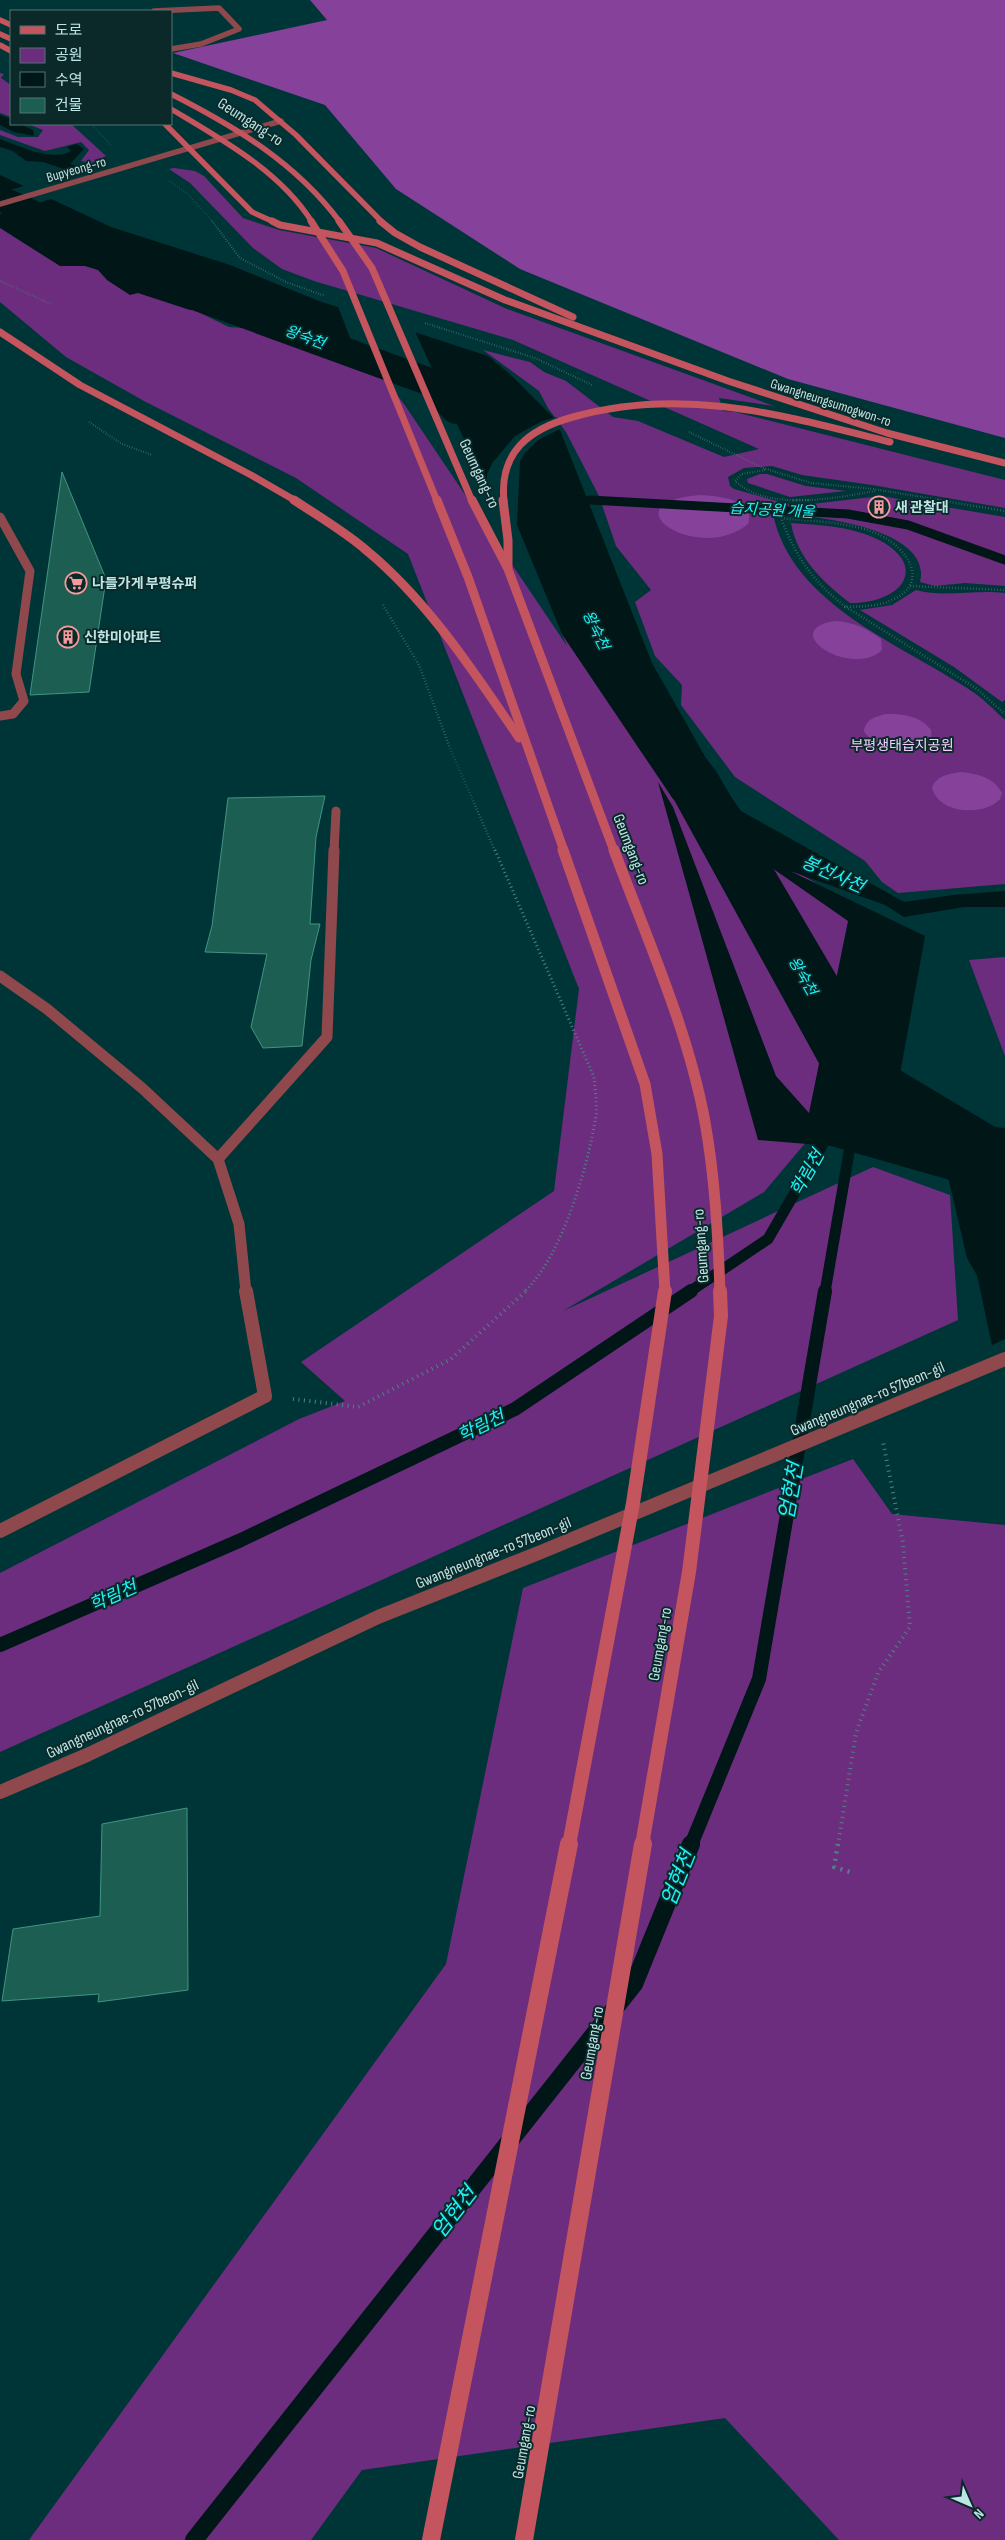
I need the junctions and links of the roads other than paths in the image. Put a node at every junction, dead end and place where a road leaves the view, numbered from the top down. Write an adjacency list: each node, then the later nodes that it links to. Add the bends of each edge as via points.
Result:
1 (172, 10): 2 (street, via 220,8 240,29 201,44)
2 (172, 49)
3 (172, 73): 6 (main road, via 255,100)
4 (172, 95): 15 (main road, Geumgang-ro, via 226,122 302,178 353,241 372,268 467,491)
5 (172, 110): 17 (main road, Geumgang-ro, via 264,169 308,216 343,271 468,577)
6 (281, 121): 8 (street, Bupyeong-ro); 11 (main road, via 376,218 395,233)
7 (166, 125): 8 (main road)
8 (192, 148): 9 (street, Bupyeong-ro); 11 (main road, via 252,212 273,222 326,235 377,242 505,300)
9 (0, 204)
10 (0, 332): 17 (main road, via 63,375 305,506 370,552 447,634)
11 (653, 354): 12 (main road, Gwangneungsumogwon-ro, via 811,410 887,433)
12 (1005, 462)
13 (1005, 472): 15 (main road, via 738,408 681,402 591,410 552,423 530,435 512,454 505,472 502,501 508,535)
14 (0, 517): 16 (street, via 30,571 16,674 24,702 13,714)
15 (508, 569): 25 (main road, Geumgang-ro, via 680,1027 705,1122 718,1225 721,1316 689,1572)
16 (0, 716)
17 (529, 753): 24 (main road, Geumgang-ro, via 645,1084 657,1154 666,1285 633,1503 565,1868)
18 (336, 811): 20 (street, via 327,1037)
19 (0, 976): 20 (street, via 47,1008 142,1088)
20 (218, 1159): 22 (street, via 239,1224 248,1306 266,1396)
21 (1005, 1359): 23 (street, Gwangneungnae-ro 57beon-gil, via 378,1617 87,1755)
22 (0, 1531)
23 (0, 1792)
24 (431, 2540)
25 (524, 2540)

